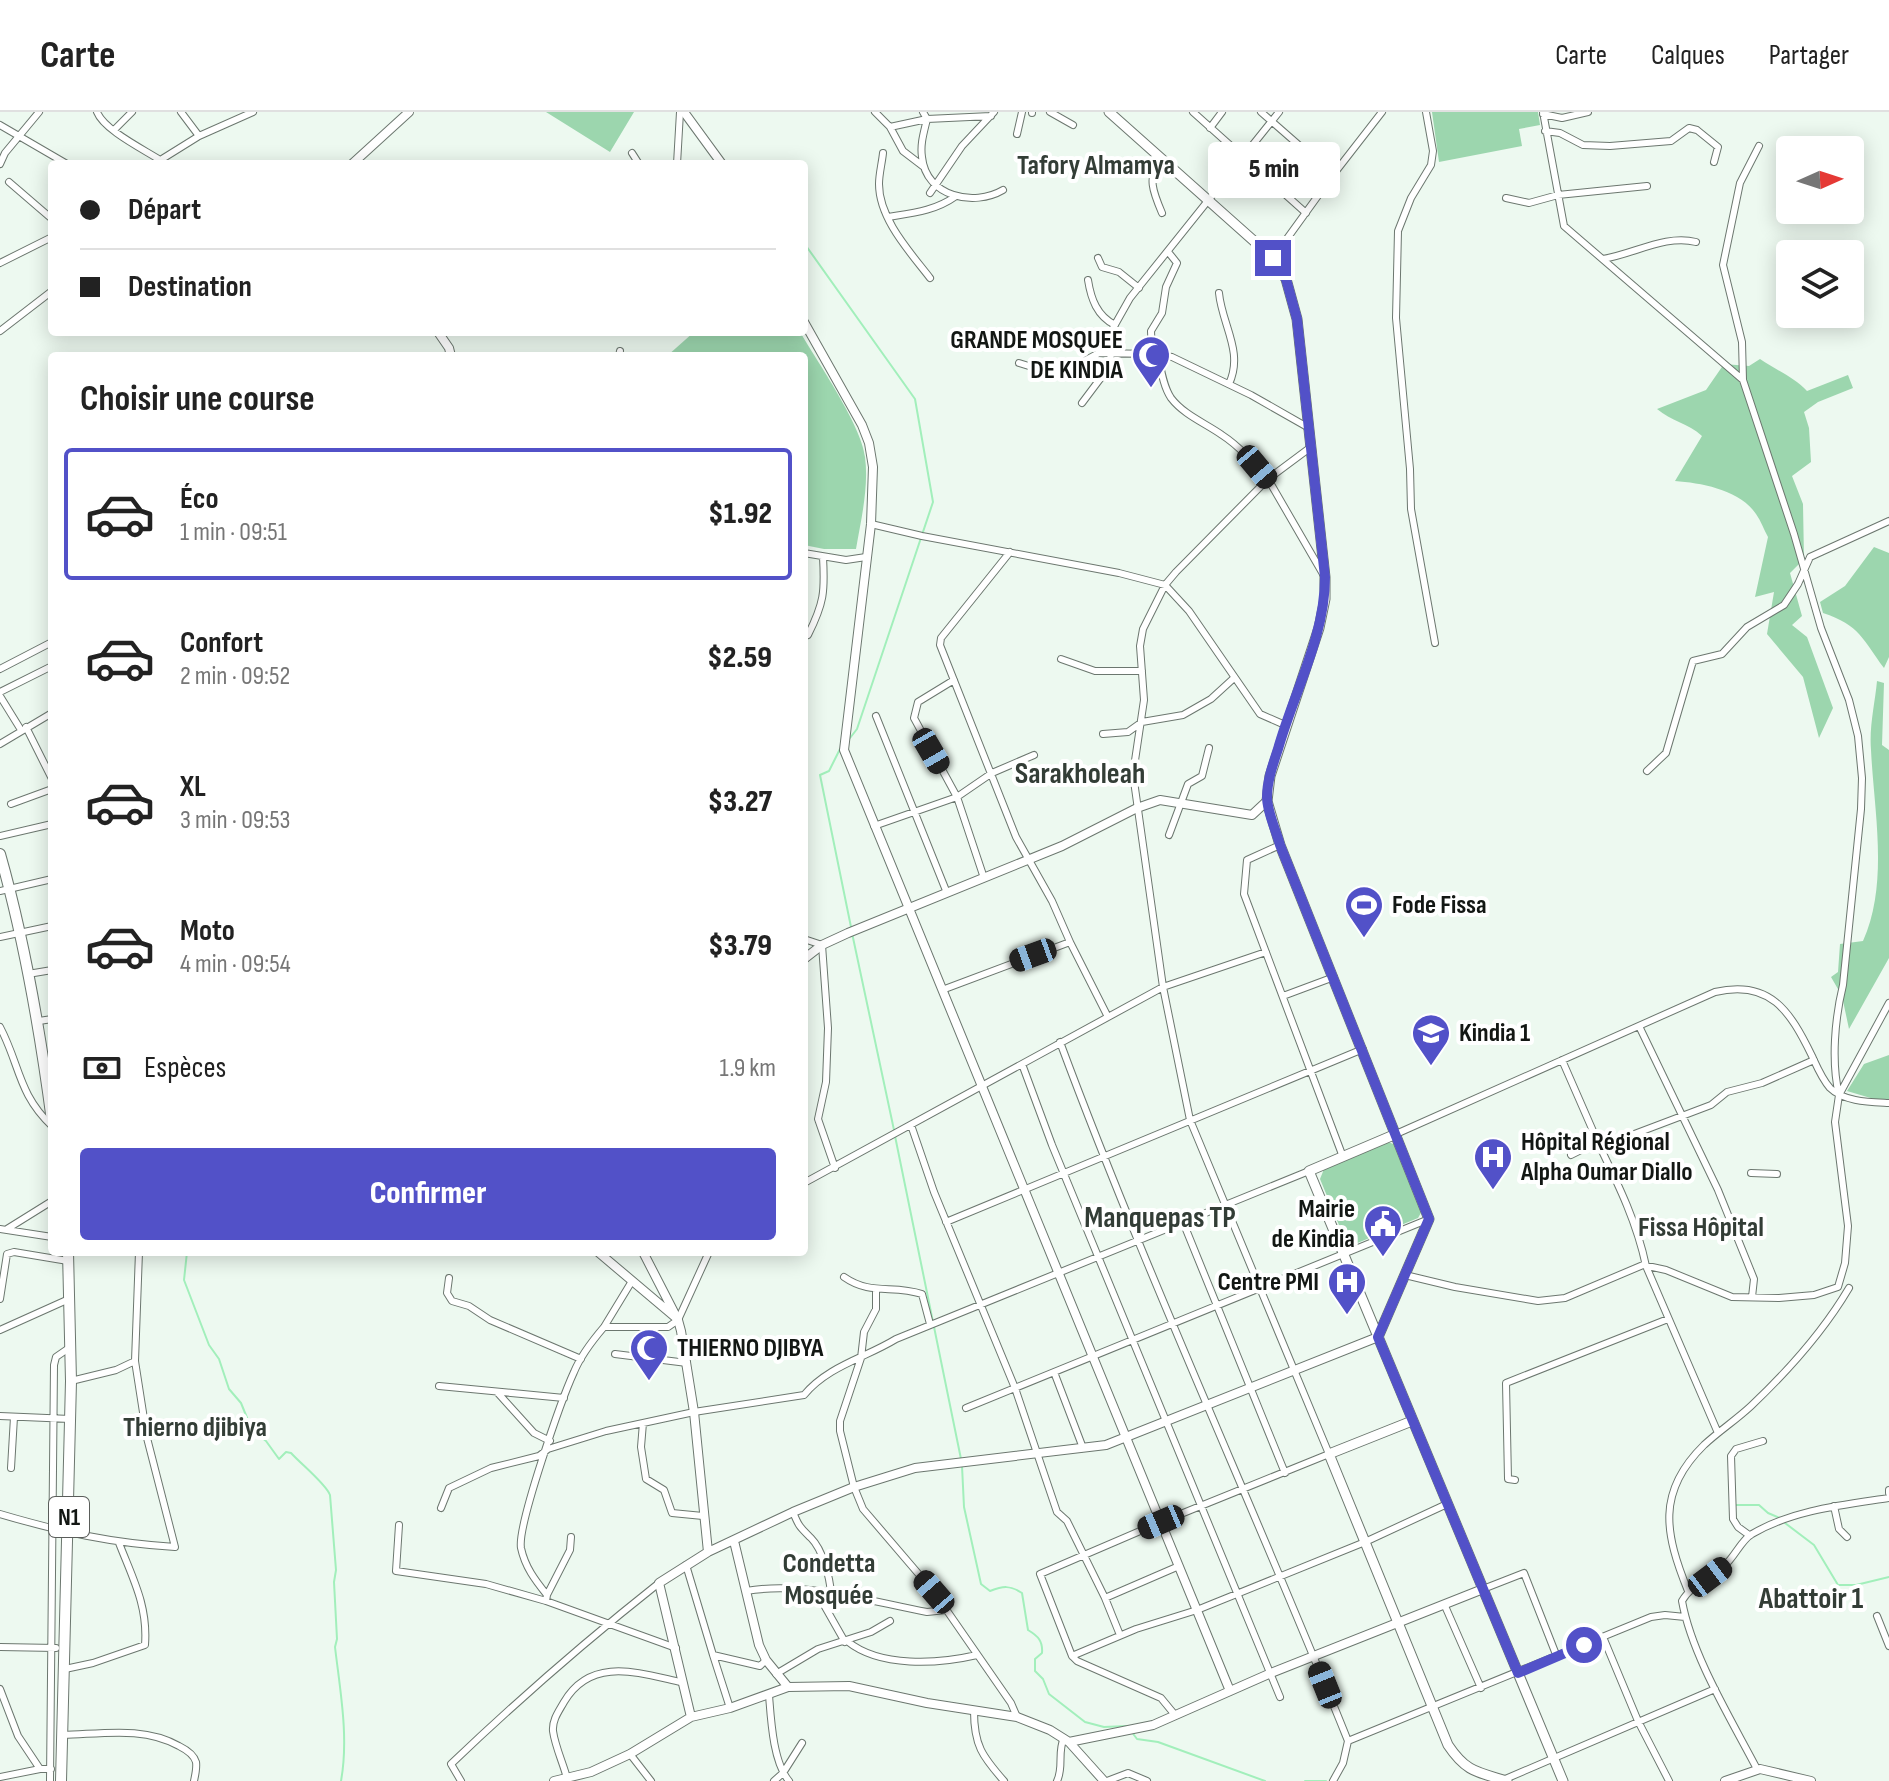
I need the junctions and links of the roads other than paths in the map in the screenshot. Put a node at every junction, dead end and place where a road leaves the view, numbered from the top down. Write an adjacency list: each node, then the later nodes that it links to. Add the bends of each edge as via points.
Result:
1 (39, 112): 30 (street)
2 (97, 112): 27 (street)
3 (132, 112): 27 (street)
4 (181, 112): 31 (street)
5 (253, 112): 31 (street)
6 (409, 112): 41 (street)
7 (682, 112): 43 (street); 44 (street)
8 (875, 112): 25 (street)
9 (1022, 112): 29 (street)
10 (1050, 112): 24 (street)
11 (1109, 112): 36 (main road)
12 (1193, 112): 26 (street)
13 (1222, 112): 26 (street)
14 (1261, 112): 22 (street)
15 (1279, 112): 22 (street)
16 (1382, 112): 48 (street)
17 (1426, 112): 97 (street, via 1431,165 1398,231 1396,318 1411,509)
18 (1588, 112): 19 (street, via 1562,118)
19 (1543, 113): 28 (street)
20 (992, 114): 21 (street); 50 (street, via 962,146)
21 (925, 115): 25 (street); 47 (street)
22 (1272, 122): 37 (street); 48 (street)
23 (0, 125): 30 (street)
24 (1073, 125)
25 (890, 127): 47 (street, via 903,151)
26 (1210, 128): 37 (street)
27 (114, 130): 39 (street)
28 (1545, 131): 45 (street, via 1583,145 1610,146 1671,141 1689,128 1718,147); 54 (street)
29 (1017, 134)
30 (18, 136): 35 (street); 38 (street)
31 (199, 136): 40 (street)
32 (1759, 146): 81 (street, via 1740,183 1723,265 1742,342)
33 (632, 153): 42 (street)
34 (883, 153): 61 (street, via 879,185)
35 (3, 155): 46 (street)
36 (1160, 157): 57 (main road); 58 (street, via 1151,185)
37 (1243, 158): 57 (street); 59 (street)
38 (60, 160)
39 (154, 160)
40 (160, 160)
41 (356, 160)
42 (636, 160)
43 (677, 160)
44 (719, 160)
45 (1714, 162)
46 (0, 164)
47 (924, 167): 50 (street)
48 (1333, 175): 59 (street)
49 (9, 182): 60 (street)
50 (938, 186): 53 (street); 55 (street)
51 (1647, 186): 54 (street)
52 (1003, 190): 55 (street, via 987,198)
53 (930, 193)
54 (1558, 195): 56 (street, via 1529,203); 67 (street, via 1564,226)
55 (956, 196): 61 (street, via 928,210)
56 (1506, 198)
57 (1210, 201): 64 (street); 66 (main road)
58 (1162, 213)
59 (1306, 213): 66 (street)
60 (48, 216)
61 (888, 217): 69 (street)
62 (48, 239): 68 (street)
63 (1696, 242): 67 (street, via 1672,239)
64 (1169, 253): 71 (street); 79 (street, via 1177,263 1151,331)
65 (1098, 258): 71 (street, via 1102,267 1119,272)
66 (1273, 258): 84 (main road, via 1286,279 1297,319)
67 (1602, 259): 81 (street)
68 (0, 263)
69 (930, 278)
70 (1088, 280): 74 (street, via 1091,297)
71 (1139, 288): 74 (street)
72 (1219, 293): 82 (street, via 1235,355)
73 (48, 294): 76 (street)
74 (1115, 325): 77 (street)
75 (808, 329): 88 (street, via 869,443)
76 (0, 331)
77 (1099, 353): 78 (street); 80 (street, via 1057,371)
78 (1111, 353): 79 (street); 83 (street, via 1109,367)
79 (1155, 355): 82 (street, via 1172,357); 86 (street, via 1171,398 1224,436)
80 (1019, 363)
81 (1743, 380): 93 (street)
82 (1229, 384): 84 (street)
83 (1082, 403)
84 (1309, 428): 85 (main road)
85 (1311, 447): 86 (street); 94 (main road)
86 (1268, 479): 94 (street); 95 (street)
87 (1889, 521): 93 (street, via 1810,557)
88 (871, 524): 89 (street); 92 (street)
89 (1010, 552): 95 (street); 104 (street, via 941,638)
90 (808, 554): 91 (street)
91 (823, 557): 92 (street); 96 (street, via 822,606)
92 (866, 557): 126 (street, via 843,745)
93 (1803, 572): 115 (street, via 1784,605 1747,627 1722,654 1693,661 1666,753); 165 (street, via 1849,700 1862,778 1838,1005)
94 (1325, 577): 109 (main road, via 1323,616)
95 (1165, 585): 102 (street, via 1143,629); 103 (street)
96 (808, 635)
97 (1435, 643)
98 (48, 644): 101 (street)
99 (1061, 659): 102 (street, via 1095,671)
100 (48, 668): 105 (street)
101 (0, 669)
102 (1142, 671): 108 (street)
103 (1234, 678): 108 (street, via 1183,715); 109 (street, via 1260,714)
104 (954, 680): 117 (street); 119 (street, via 918,702 914,718)
105 (0, 694): 110 (street)
106 (48, 715): 110 (street)
107 (876, 716): 124 (street)
108 (1142, 722): 111 (street, via 1128,732); 123 (street, via 1133,774)
109 (1285, 725): 120 (main road)
110 (24, 729): 112 (street); 116 (street)
111 (1103, 734)
112 (0, 744)
113 (1209, 748): 122 (street, via 1202,776 1188,784)
114 (1034, 755): 117 (street)
115 (1647, 771)
116 (48, 772)
117 (992, 773): 119 (street); 131 (street)
118 (48, 790): 121 (street)
119 (957, 797): 124 (street); 132 (street)
120 (1267, 801): 122 (street, via 1252,815); 129 (main road)
121 (11, 804)
122 (1180, 804): 123 (street, via 1160,800); 127 (street)
123 (1137, 808): 131 (street); 148 (street)
124 (914, 810): 126 (street); 135 (street)
125 (48, 825): 128 (street)
126 (874, 826): 136 (street)
127 (1169, 835)
128 (0, 836)
129 (1280, 845): 143 (street, via 1247,860 1244,894); 147 (main road)
130 (0, 854): 134 (highway)
131 (1029, 860): 132 (street); 141 (street)
132 (984, 878): 135 (street)
133 (48, 880): 134 (street)
134 (5, 890): 138 (highway)
135 (947, 893): 136 (street)
136 (908, 910): 142 (street); 149 (street)
137 (48, 927): 138 (street)
138 (21, 932): 139 (street); 146 (highway)
139 (0, 937)
140 (808, 940): 142 (street)
141 (1070, 942): 149 (street); 152 (street)
142 (822, 945): 144 (street); 176 (street, via 828,1028 818,1119)
143 (1266, 952): 148 (street); 150 (street)
144 (808, 956)
145 (48, 971): 146 (street)
146 (28, 974): 154 (highway)
147 (1334, 977): 150 (street); 158 (main road)
148 (1163, 987): 152 (street); 169 (street)
149 (942, 990): 163 (street)
150 (1283, 996): 162 (street)
151 (1889, 1003): 165 (street)
152 (1108, 1017): 157 (street)
153 (48, 1020): 154 (street)
154 (39, 1021): 164 (highway)
155 (1639, 1026): 159 (street); 160 (street, via 1715,992 1746,988 1761,991 1789,1014); 167 (street)
156 (0, 1027): 168 (street, via 26,1094)
157 (1060, 1042): 161 (street); 174 (street)
158 (1363, 1049): 162 (street); 171 (main road)
159 (1562, 1060): 171 (street); 172 (street)
160 (1814, 1060): 165 (street); 167 (street)
161 (1022, 1064): 163 (street); 178 (street)
162 (1309, 1071): 169 (street); 175 (street)
163 (981, 1087): 170 (street); 182 (street)
164 (48, 1092)
165 (1839, 1095): 166 (street); 208 (street, via 1835,1122 1848,1226 1838,1287 1814,1295)
166 (1889, 1103)
167 (1682, 1114): 172 (street); 208 (street, via 1754,1279)
168 (48, 1120)
169 (1190, 1120): 174 (street); 184 (street)
170 (911, 1125): 176 (street); 186 (street)
171 (1396, 1134): 175 (main road); 185 (main road)
172 (1600, 1147): 173 (street); 199 (street, via 1627,1201)
173 (1571, 1155)
174 (1102, 1157): 178 (street); 190 (street)
175 (1343, 1157): 177 (main road)
176 (835, 1168): 181 (street)
177 (1309, 1171): 184 (street); 191 (main road)
178 (1065, 1173): 182 (street); 197 (street)
179 (1751, 1173): 180 (street)
180 (1777, 1174)
181 (808, 1181)
182 (1024, 1189): 186 (street); 200 (street)
183 (48, 1203): 188 (street)
184 (1224, 1205): 187 (street); 206 (street)
185 (1429, 1219): 191 (street); 201 (main road)
186 (946, 1222): 211 (street)
187 (1183, 1222): 190 (street); 212 (street)
188 (3, 1229): 189 (street)
189 (48, 1236)
190 (1138, 1240): 197 (street); 216 (street)
191 (1344, 1254): 206 (street); 219 (main road)
192 (48, 1255): 209 (street, via 7,1254)
193 (139, 1256): 226 (street)
194 (603, 1256): 204 (street)
195 (645, 1256): 214 (street)
196 (707, 1256): 214 (street)
197 (1099, 1256): 200 (street); 220 (street)
198 (68, 1257): 210 (highway, N1)
199 (1646, 1266): 201 (street, via 1565,1298 1538,1301); 208 (street, via 1732,1297); 213 (street)
200 (1058, 1272): 211 (street); 223 (street)
201 (1405, 1275): 219 (main road)
202 (844, 1277): 207 (street)
203 (449, 1278): 225 (street, via 452,1301)
204 (632, 1281): 214 (street); 217 (street)
205 (1849, 1288): 246 (street, via 1822,1330 1770,1388)
206 (1259, 1289): 212 (street); 228 (street)
207 (876, 1290): 215 (street, via 922,1294); 224 (street, via 876,1309 864,1332)
208 (1752, 1297)
209 (0, 1299)
210 (69, 1299): 218 (street); 221 (highway, N1)
211 (981, 1303): 215 (street); 233 (street)
212 (1217, 1306): 216 (street); 232 (street)
213 (1668, 1319): 246 (street); 255 (street, via 1506,1383 1508,1479)
214 (678, 1320): 217 (street, via 668,1327); 227 (street)
215 (934, 1323): 224 (street)
216 (1173, 1324): 220 (street); 236 (street)
217 (604, 1327): 225 (street)
218 (0, 1330)
219 (1378, 1337): 228 (street); 244 (main road)
220 (1134, 1340): 223 (street); 243 (street)
221 (70, 1348): 230 (highway, N1); 241 (street, via 56,1357 54,1365)
222 (615, 1354): 227 (street)
223 (1092, 1356): 229 (street); 247 (street)
224 (861, 1358): 238 (street, via 815,1381 804,1395); 256 (street, via 840,1421)
225 (581, 1359): 235 (street)
226 (135, 1361): 230 (street); 275 (street, via 147,1438 175,1547)
227 (687, 1363): 238 (street)
228 (1293, 1369): 232 (street); 252 (street)
229 (1054, 1372): 233 (street); 250 (street)
230 (71, 1381): 242 (highway, N1)
231 (439, 1386): 234 (street)
232 (1250, 1387): 236 (street); 254 (street)
233 (1015, 1388): 237 (street); 251 (street)
234 (497, 1392): 235 (street); 249 (street)
235 (564, 1398): 249 (street)
236 (1209, 1405): 243 (street); 257 (street)
237 (966, 1408)
238 (694, 1412): 245 (street); 265 (street)
239 (0, 1416): 240 (street)
240 (14, 1417): 241 (street); 253 (street)
241 (53, 1419): 242 (street); 268 (street)
242 (70, 1419): 269 (highway, N1)
243 (1167, 1421): 247 (street); 260 (street)
244 (1412, 1421): 252 (main road); 259 (main road)
245 (643, 1423): 249 (street); 265 (street, via 646,1479 664,1490 672,1513)
246 (1718, 1433): 285 (street, via 1684,1468 1667,1518)
247 (1126, 1438): 250 (street); 266 (street)
248 (1763, 1441): 270 (street, via 1736,1449 1731,1456 1733,1519)
249 (549, 1445): 262 (street, via 539,1456 491,1468 449,1488); 288 (street, via 520,1545)
250 (1083, 1448): 251 (street)
251 (1038, 1454): 256 (street, via 915,1468); 277 (street, via 1057,1512)
252 (1329, 1454): 254 (street); 274 (main road)
253 (11, 1468)
254 (1285, 1473): 257 (street)
255 (1515, 1480)
256 (854, 1487): 263 (street); 291 (street, via 873,1524)
257 (1244, 1489): 260 (street); 280 (street)
258 (1889, 1494): 261 (street)
259 (1447, 1504): 274 (street); 282 (main road)
260 (1202, 1506): 266 (street); 286 (street)
261 (1834, 1506): 270 (street, via 1792,1516); 272 (street, via 1839,1529)
262 (441, 1508)
263 (793, 1512): 273 (street); 287 (street, via 825,1566)
264 (0, 1514): 268 (street)
265 (703, 1516): 276 (street)
266 (1161, 1522): 277 (street); 279 (street)
267 (399, 1525): 288 (street, via 396,1571)
268 (51, 1529): 269 (street); 303 (street)
269 (68, 1533): 275 (street); 305 (highway, N1)
270 (1749, 1535): 285 (street, via 1726,1565)
271 (571, 1537): 288 (street, via 570,1550)
272 (1847, 1537)
273 (734, 1541): 276 (street); 283 (street)
274 (1365, 1542): 280 (street); 296 (main road)
275 (119, 1543): 312 (street, via 144,1608 145,1645)
276 (708, 1552): 278 (street)
277 (1084, 1555): 289 (street); 308 (street, via 1040,1574)
278 (686, 1565): 281 (street); 306 (street)
279 (1179, 1566): 289 (street); 292 (street)
280 (1280, 1574): 286 (street); 309 (street)
281 (659, 1583): 297 (street); 304 (street)
282 (1483, 1589): 290 (street); 310 (street, via 1524,1573); 314 (main road)
283 (746, 1591): 284 (street); 311 (street)
284 (810, 1591): 287 (street); 300 (street)
285 (1688, 1591): 294 (street, via 1682,1601)
286 (1238, 1592): 292 (street); 313 (street)
287 (831, 1594): 291 (street, via 927,1612)
288 (546, 1598): 297 (street)
289 (1105, 1598): 298 (street)
290 (1445, 1606): 296 (street); 318 (street)
291 (946, 1610): 307 (street)
292 (1197, 1610): 298 (street); 321 (street)
293 (1877, 1616): 301 (street)
294 (1685, 1617): 299 (street, via 1651,1617); 320 (street)
295 (890, 1621): 300 (street)
296 (1399, 1624): 309 (street); 324 (main road)
297 (607, 1625): 304 (street); 350 (street, via 451,1764)
298 (1120, 1635): 308 (street)
299 (1603, 1637): 310 (street); 332 (street)
300 (846, 1641): 307 (street, via 873,1655 912,1661); 315 (street, via 818,1649)
301 (1889, 1646)
302 (0, 1647): 303 (street)
303 (53, 1647): 305 (street); 340 (street)
304 (676, 1648): 316 (street)
305 (66, 1650): 312 (highway, N1)
306 (713, 1655): 311 (street, via 760,1666); 325 (street)
307 (977, 1655): 331 (street)
308 (1072, 1656): 329 (street, via 1161,1698)
309 (1314, 1657): 313 (street); 335 (street)
310 (1557, 1657): 314 (street)
311 (766, 1660): 315 (street)
312 (65, 1669): 333 (highway, N1)
313 (1271, 1673): 321 (street); 323 (street)
314 (1518, 1673): 318 (street); 338 (main road)
315 (776, 1674): 317 (street)
316 (681, 1682): 330 (street); 344 (street, via 623,1669 585,1680 570,1692 553,1729)
317 (788, 1687): 322 (street); 326 (street, via 849,1686)
318 (1481, 1688): 324 (street)
319 (0, 1689): 327 (street)
320 (1715, 1689): 332 (street); 341 (street)
321 (1230, 1691): 329 (street)
322 (769, 1695): 325 (street); 342 (street)
323 (1280, 1697)
324 (1433, 1707): 335 (street); 346 (main road, via 1459,1762 1470,1771)
325 (730, 1708): 330 (street)
326 (974, 1711): 331 (street); 355 (street, via 982,1757)
327 (8, 1712): 328 (street); 339 (street)
328 (0, 1714)
329 (1175, 1715): 334 (street, via 1134,1731)
330 (691, 1717): 337 (street)
331 (1017, 1717): 334 (street)
332 (1638, 1721): 338 (street); 360 (street)
333 (63, 1735): 348 (highway, N1); 349 (street, via 163,1736 194,1758)
334 (1066, 1740): 356 (street); 357 (street)
335 (1348, 1741): 345 (street)
336 (802, 1743): 342 (street)
337 (630, 1754): 344 (street); 352 (street)
338 (1554, 1758): 346 (street); 359 (main road)
339 (40, 1769): 340 (street); 343 (street)
340 (51, 1769): 347 (street)
341 (1757, 1769): 361 (street); 362 (street)
342 (783, 1773): 353 (street); 354 (street)
343 (0, 1777)
344 (567, 1778): 351 (street)
345 (1334, 1780)
346 (1505, 1780)
347 (50, 1781)
348 (61, 1781)
349 (194, 1781)
350 (461, 1781)
351 (554, 1781)
352 (651, 1781)
353 (774, 1781)
354 (789, 1781)
355 (1004, 1781)
356 (1057, 1781)
357 (1105, 1781): 358 (street, via 1128,1773)
358 (1147, 1781)
359 (1563, 1781)
360 (1669, 1781)
361 (1725, 1781)
362 (1811, 1781)

